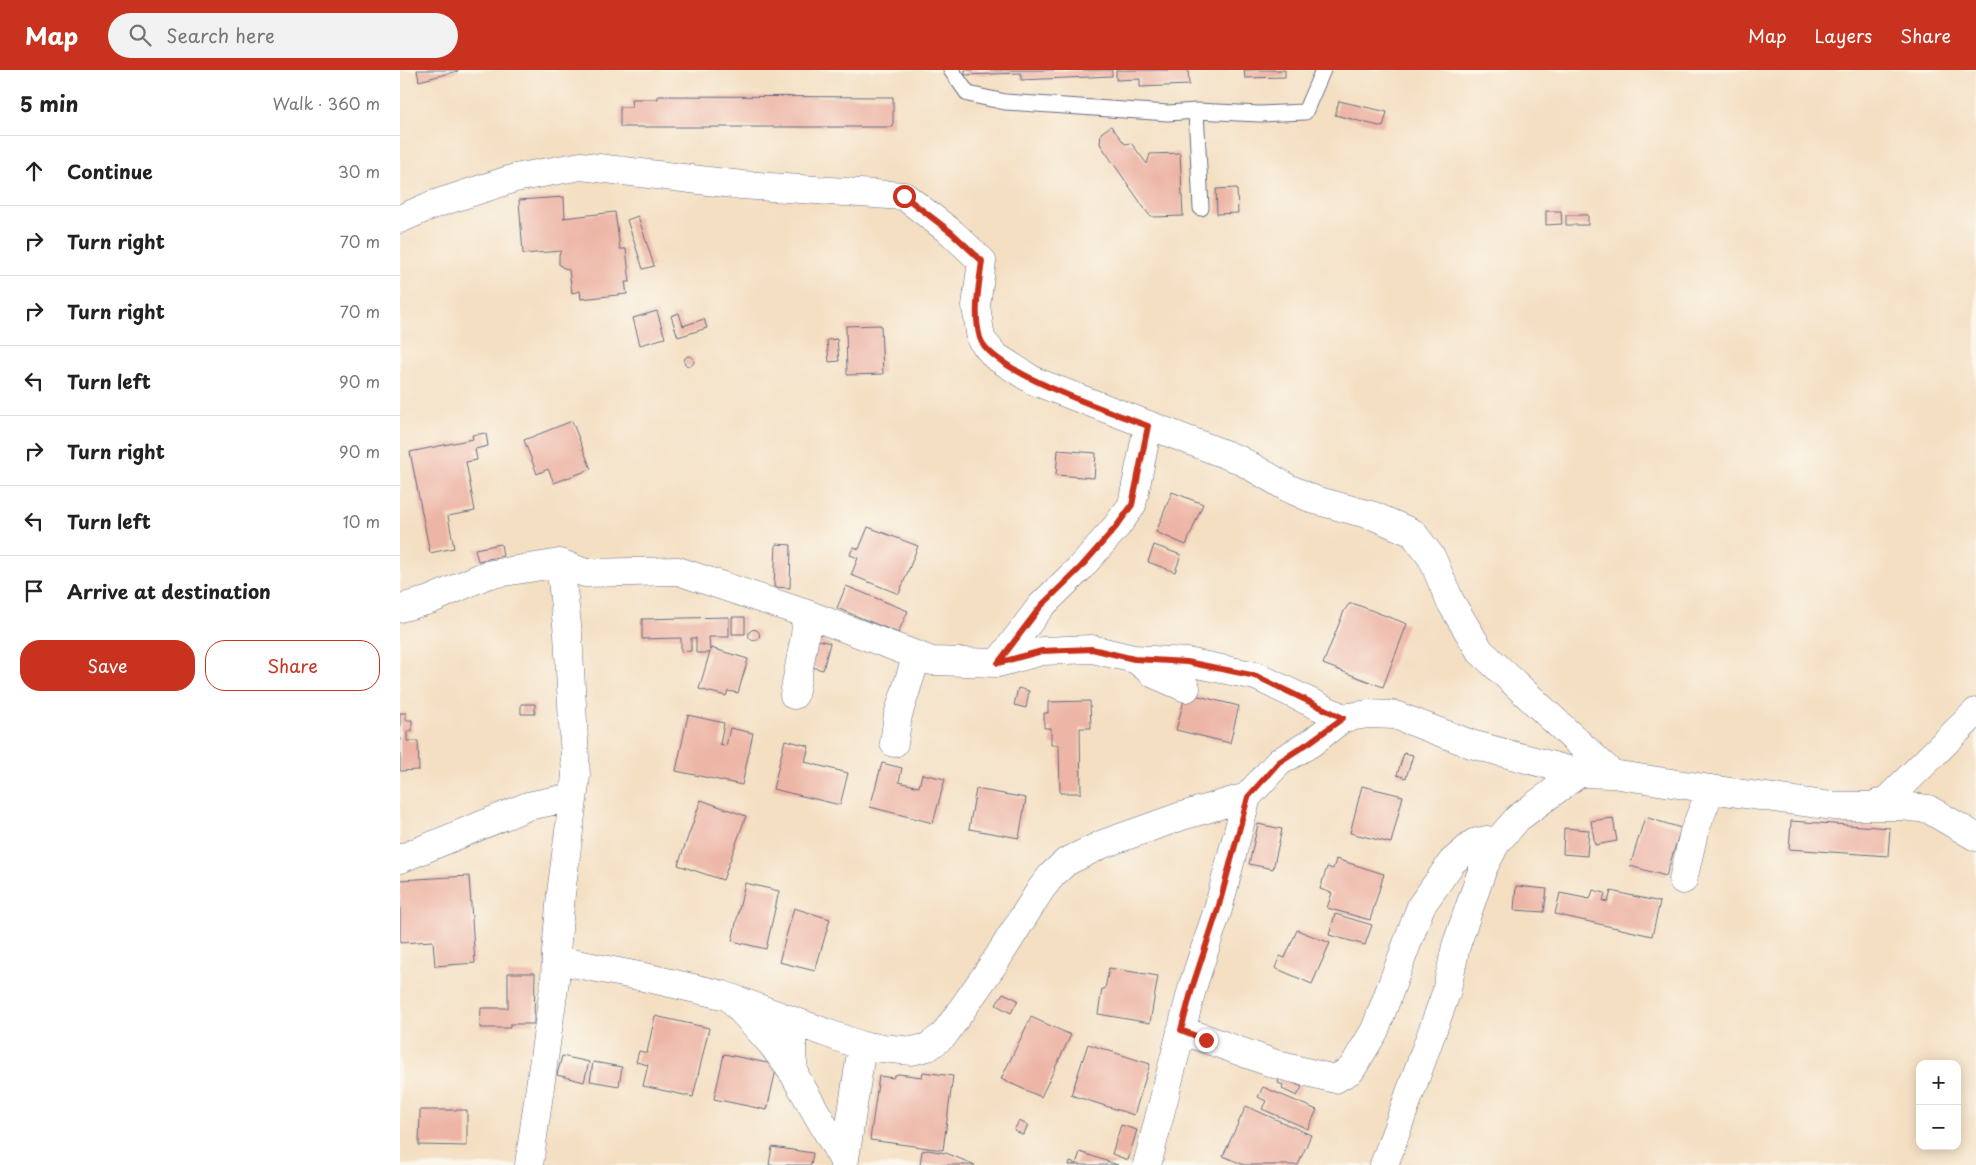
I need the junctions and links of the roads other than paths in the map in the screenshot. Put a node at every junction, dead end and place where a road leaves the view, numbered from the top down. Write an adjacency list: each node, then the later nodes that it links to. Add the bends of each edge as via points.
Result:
1 (951, 70): 3 (lane, via 968,94 1005,102 1168,113)
2 (1323, 70): 3 (lane, via 1304,112)
3 (1196, 111): 4 (lane)
4 (1201, 208)
5 (400, 219): 6 (street, via 515,178 580,166 742,185 904,196 982,261 976,306 980,339 995,356 1034,381)
6 (1148, 426): 12 (street, via 1132,505 1080,568 1041,606); 19 (street, via 1240,460 1316,500 1374,516 1413,533 1432,558 1450,601 1480,651)
7 (560, 563): 8 (street, via 486,574 430,600); 9 (street, via 585,573 678,571); 21 (street, via 568,634 576,776)
8 (400, 608)
9 (807, 614): 10 (street); 14 (street)
10 (917, 655): 12 (street, via 932,661); 17 (street, via 898,714)
11 (1134, 659): 12 (street, via 1092,649 1042,651); 13 (street, via 1154,674); 16 (street, via 1187,662 1256,676)
12 (998, 663)
13 (1186, 688)
14 (794, 695)
15 (1976, 712): 23 (street, via 1888,799)
16 (1343, 718): 18 (street, via 1368,714 1395,715 1471,744); 22 (street, via 1279,762)
17 (894, 743)
18 (1579, 773): 19 (street); 25 (street, via 1518,818)
19 (1612, 774): 20 (street)
20 (1711, 789): 23 (street, via 1833,806); 27 (street, via 1694,832)
21 (574, 797): 26 (street, via 528,806); 28 (street)
22 (1248, 797): 31 (street); 32 (street, via 1130,834 1066,862 1041,889 944,1035 928,1047 912,1051)
23 (1872, 806): 24 (street, via 1928,809)
24 (1976, 837)
25 (1496, 843): 31 (street, via 1487,840 1474,843 1452,862 1421,906 1375,1030 1351,1070 1335,1079 1278,1066); 37 (street, via 1483,868 1456,946 1446,993)
26 (400, 858)
27 (1683, 880)
28 (556, 960): 29 (street); 35 (street, via 550,1026)
29 (731, 998): 30 (street); 33 (street)
30 (793, 1021): 32 (street); 33 (street)
31 (1181, 1030): 36 (street)
32 (862, 1046): 34 (street)
33 (795, 1076): 34 (street)
34 (844, 1163)
35 (528, 1165)
36 (1147, 1165)
37 (1384, 1165)

